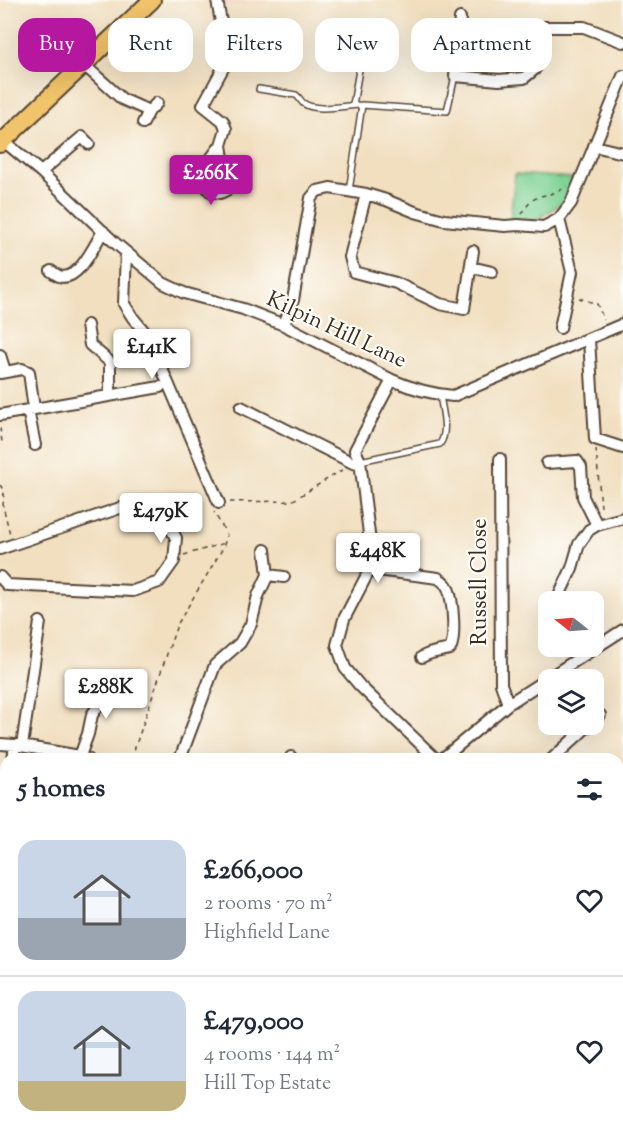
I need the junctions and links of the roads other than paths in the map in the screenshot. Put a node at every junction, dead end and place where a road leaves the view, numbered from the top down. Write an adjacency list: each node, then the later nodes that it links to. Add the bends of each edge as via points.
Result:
1 (152, 0): 4 (main road)
2 (217, 0): 17 (street, via 227,61 203,105 223,121 226,129)
3 (623, 42): 9 (street, via 584,27 539,27 535,69 524,78)
4 (96, 54)
5 (76, 72): 15 (main road)
6 (92, 72): 14 (street, via 122,99 153,107)
7 (359, 72): 12 (lane)
8 (455, 72): 9 (street)
9 (455, 76): 13 (lane, via 447,111)
10 (623, 76): 18 (street)
11 (259, 89): 12 (lane, via 296,95 304,104 317,107)
12 (353, 105): 13 (lane)
13 (362, 105): 21 (lane)
14 (143, 123)
15 (1, 141): 20 (street, Kilpin Hill Lane)
16 (89, 144): 20 (street, via 82,137)
17 (221, 144)
18 (594, 146): 19 (street); 23 (street, via 571,203)
19 (623, 153)
20 (41, 172): 24 (street, Kilpin Hill Lane)
21 (349, 191): 22 (street); 32 (street, via 317,190 311,198 293,300)
22 (366, 194): 23 (street, via 444,220 544,227); 27 (street, via 350,257 354,272 396,283 440,304 469,310)
23 (559, 219): 33 (street, via 572,272)
24 (103, 231): 25 (street, Kilpin Hill Lane); 28 (street, via 77,272 59,276)
25 (126, 252): 32 (street, Kilpin Hill Lane, via 163,283 184,293); 49 (street, via 124,304 148,336)
26 (474, 252): 27 (street)
27 (471, 267): 29 (street)
28 (51, 271)
29 (492, 272)
30 (623, 324): 34 (street, Kilpin Hill Lane)
31 (87, 325): 39 (street, via 90,345 110,362)
32 (284, 325): 37 (street, Kilpin Hill Lane)
33 (560, 328)
34 (589, 339): 40 (street, Kilpin Hill Lane, via 453,396); 45 (street, via 595,439)
35 (0, 355): 36 (street)
36 (2, 372): 42 (street, via 29,372)
37 (392, 380): 40 (street, Kilpin Hill Lane); 47 (street, via 355,450)
38 (160, 387): 39 (street)
39 (110, 395): 42 (street)
40 (440, 395): 47 (lane, via 445,431 440,444)
41 (241, 407): 47 (street)
42 (31, 409): 43 (street); 44 (street)
43 (0, 415)
44 (35, 445)
45 (623, 448)
46 (500, 459): 63 (street, Russell Close, via 501,684)
47 (356, 462): 54 (street, via 371,549)
48 (547, 463): 51 (street, via 577,461 583,497)
49 (219, 502)
50 (623, 519): 51 (street)
51 (599, 524): 58 (street, via 579,544)
52 (0, 549): 56 (street, via 120,508 149,510 166,520 176,538 174,561 159,582 133,591 8,585)
53 (265, 550): 55 (street)
54 (370, 569): 61 (street, via 438,578 445,583 452,608 453,643 450,649); 71 (street, via 344,619 338,645 345,668)
55 (268, 574): 57 (street); 70 (street, via 251,624 240,643 215,665)
56 (0, 577)
57 (285, 577)
58 (561, 591)
59 (40, 622): 66 (street)
60 (623, 630): 63 (street)
61 (422, 657)
62 (113, 679): 69 (street, via 92,715)
63 (508, 704): 72 (street)
64 (578, 735): 73 (street)
65 (0, 744): 66 (street)
66 (18, 745): 67 (street); 68 (street)
67 (15, 753)
68 (59, 753)
69 (85, 753)
70 (182, 753)
71 (430, 753)
72 (449, 753)
73 (559, 753)

